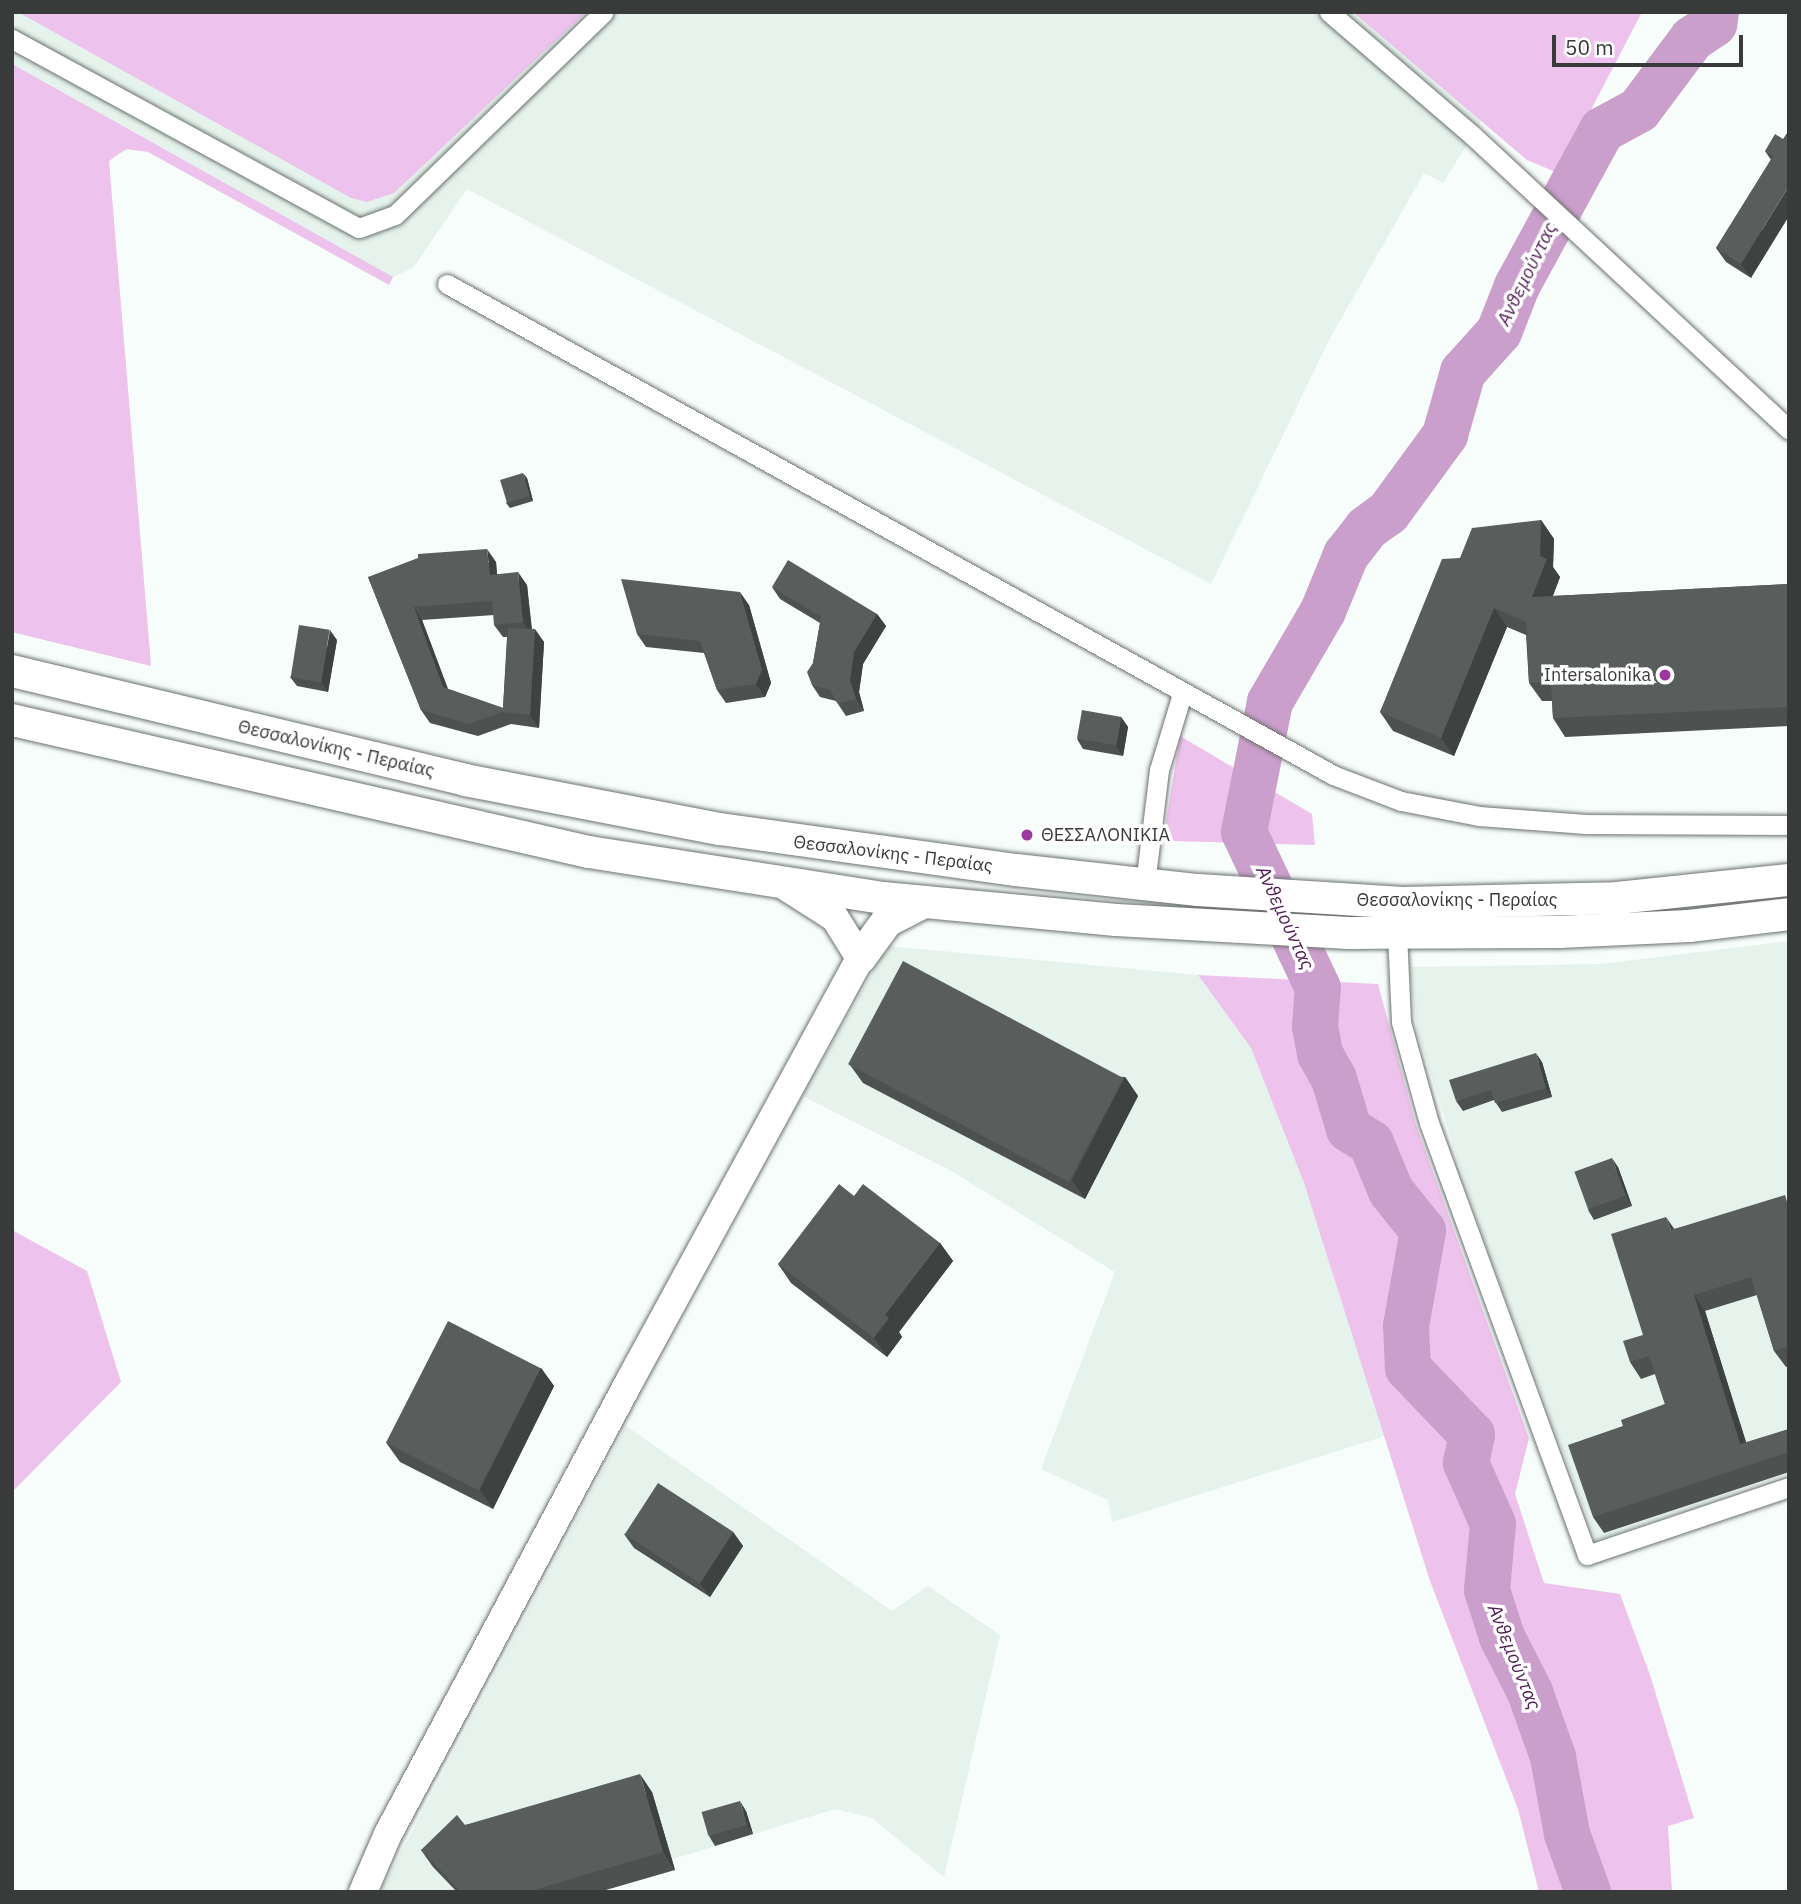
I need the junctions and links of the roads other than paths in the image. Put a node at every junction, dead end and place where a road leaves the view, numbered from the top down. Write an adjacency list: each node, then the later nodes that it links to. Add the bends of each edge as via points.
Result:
1 (604, 12): 3 (street, via 395,215 359,228)
2 (1329, 12): 5 (street, via 1537,195)
3 (12, 39)
4 (447, 284): 7 (street)
5 (1789, 430)
6 (12, 671): 12 (main road, Θεσσαλονίκης - Περαίας, via 465,780 720,830)
7 (1182, 694): 9 (street, via 1333,775 1401,800 1479,816 1586,824); 12 (street, via 1159,770)
8 (12, 720): 11 (main road, Θεσσαλονίκης - Περαίας, via 424,817 589,852)
9 (1789, 825)
10 (1789, 880): 12 (main road, Θεσσαλονίκης - Περαίας, via 1617,898 1339,901)
11 (779, 884): 13 (main road, Θεσσαλονίκης - Περαίας); 16 (street, via 835,918)
12 (1145, 884)
13 (924, 902): 15 (main road, Θεσσαλονίκης - Περαίας, via 1198,926); 16 (main road, via 887,921)
14 (1789, 915): 15 (main road, Θεσσαλονίκης - Περαίας, via 1608,930)
15 (1397, 933): 17 (street, via 1401,1022 1429,1123 1587,1555)
16 (860, 958): 18 (street, via 622,1394 388,1834)
17 (1789, 1487)
18 (363, 1892)

